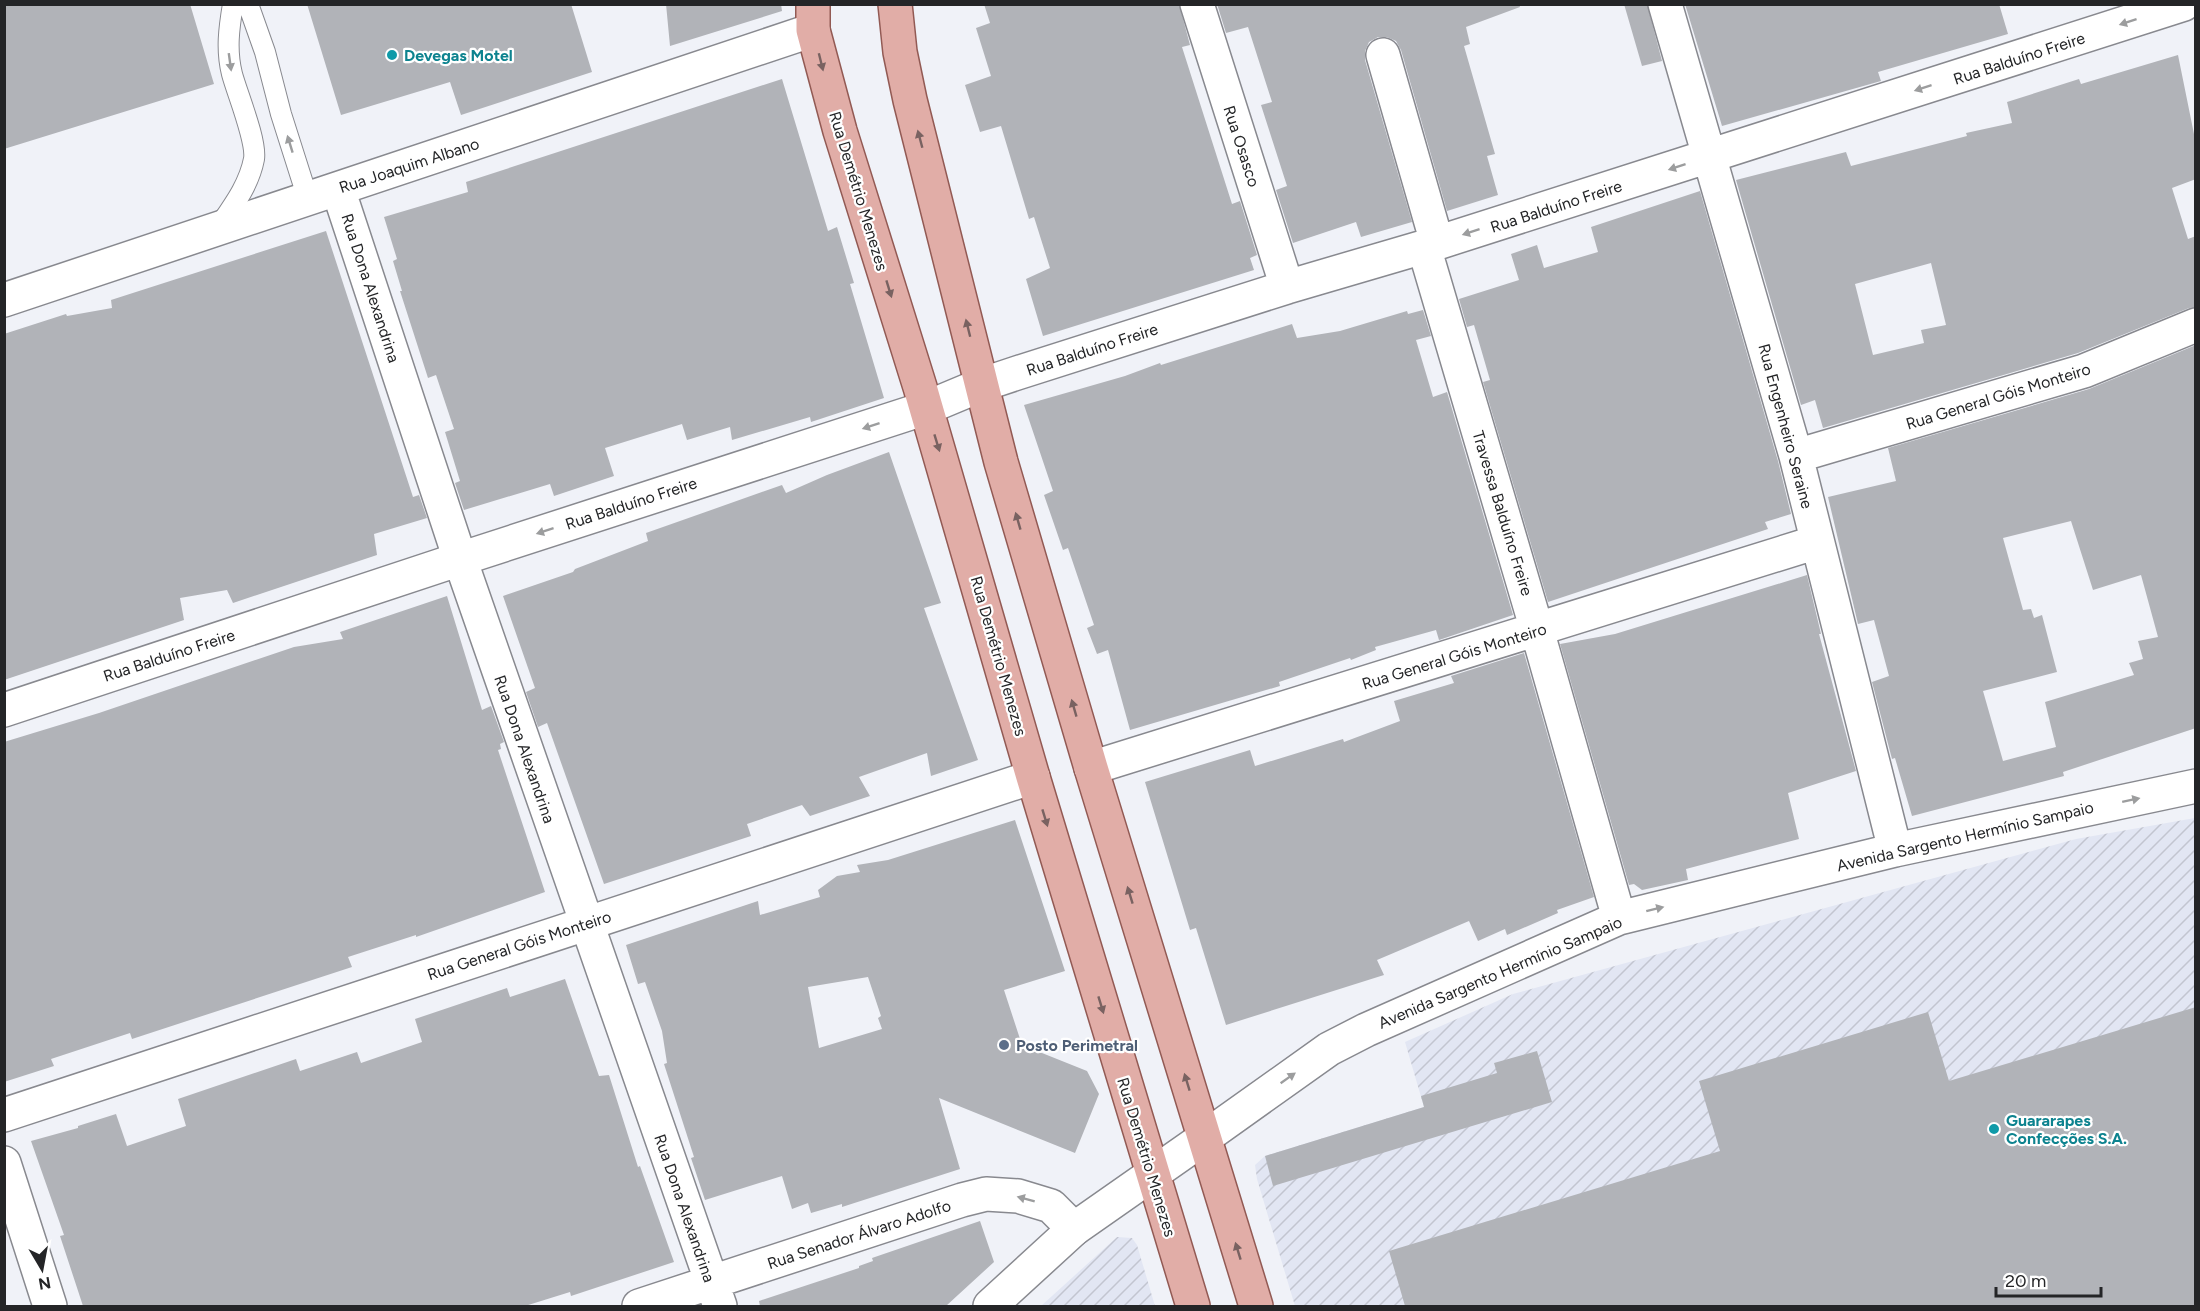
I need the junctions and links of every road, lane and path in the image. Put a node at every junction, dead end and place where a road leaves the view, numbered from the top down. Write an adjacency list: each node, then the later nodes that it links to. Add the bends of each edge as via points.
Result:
1 (233, 4): 12 (lane, one-way to 12, via 227,41 255,156 246,185)
2 (248, 4): 11 (lane, one-way to 2)
3 (895, 4): 17 (main road, one-way to 3, via 910,100)
4 (1197, 4): 14 (street, Rua Osasco)
5 (1665, 4): 9 (street, Rua Engenheiro Seraine)
6 (2184, 4): 9 (street, Rua Balduíno Freire, one-way to 9)
7 (813, 17): 10 (street, Rua Joaquim Albano); 18 (main road, Rua Demétrio Menezes, one-way to 18, via 840,131)
8 (1383, 55): 13 (street, Travessa Balduíno Freire)
9 (1708, 157): 13 (street, Rua Balduíno Freire, one-way to 13); 19 (street, Rua Engenheiro Seraine)
10 (338, 189): 11 (street, Rua Joaquim Albano); 21 (street, Rua Dona Alexandrina)
11 (308, 199): 12 (street, Rua Joaquim Albano)
12 (218, 229): 15 (street, Rua Joaquim Albano)
13 (1431, 245): 14 (street, Rua Balduíno Freire); 22 (street, Travessa Balduíno Freire)
14 (1287, 287): 17 (street, Rua Balduíno Freire)
15 (4, 300)
16 (2196, 325): 19 (street, Rua General Góis Monteiro, via 2084,371)
17 (981, 385): 18 (street, Rua Balduíno Freire); 24 (main road, one-way to 17)
18 (926, 408): 21 (street, Rua Balduíno Freire, one-way to 21); 25 (main road, Rua Demétrio Menezes, one-way to 25)
19 (1796, 456): 20 (street, Rua Engenheiro Seraine)
20 (1817, 542): 22 (street, Rua General Góis Monteiro); 27 (street, Rua Engenheiro Seraine)
21 (460, 559): 23 (street, Rua Balduíno Freire); 29 (street, Rua Dona Alexandrina)
22 (1537, 630): 24 (street, Rua General Góis Monteiro); 28 (street, Travessa Balduíno Freire)
23 (4, 710)
24 (1091, 768): 31 (main road, one-way to 24)
25 (1033, 777): 29 (street, Rua General Góis Monteiro); 33 (main road, Rua Demétrio Menezes, one-way to 33)
26 (2196, 786): 27 (street, Avenida Sargento Hermínio Sampaio, one-way to 26)
27 (1895, 850): 28 (street, Avenida Sargento Hermínio Sampaio, one-way to 27)
28 (1619, 918): 31 (street, Avenida Sargento Hermínio Sampaio, one-way to 28, via 1329,1049)
29 (585, 923): 30 (street, Rua General Góis Monteiro); 35 (street, Rua Dona Alexandrina)
30 (4, 1115)
31 (1204, 1138): 33 (street, Avenida Sargento Hermínio Sampaio); 40 (main road, one-way to 31)
32 (4, 1163): 36 (street)
33 (1152, 1174): 34 (street, Avenida Sargento Hermínio Sampaio); 39 (main road, Rua Demétrio Menezes)
34 (1074, 1229): 35 (street, Rua Senador Álvaro Adolfo, one-way to 35, via 1050,1206 1018,1196 986,1194); 38 (street, Avenida Sargento Hermínio Sampaio)
35 (716, 1295): 37 (street, Rua Senador Álvaro Adolfo)
36 (50, 1306)
37 (639, 1306)
38 (990, 1306)
39 (1193, 1306)
40 (1256, 1306)

